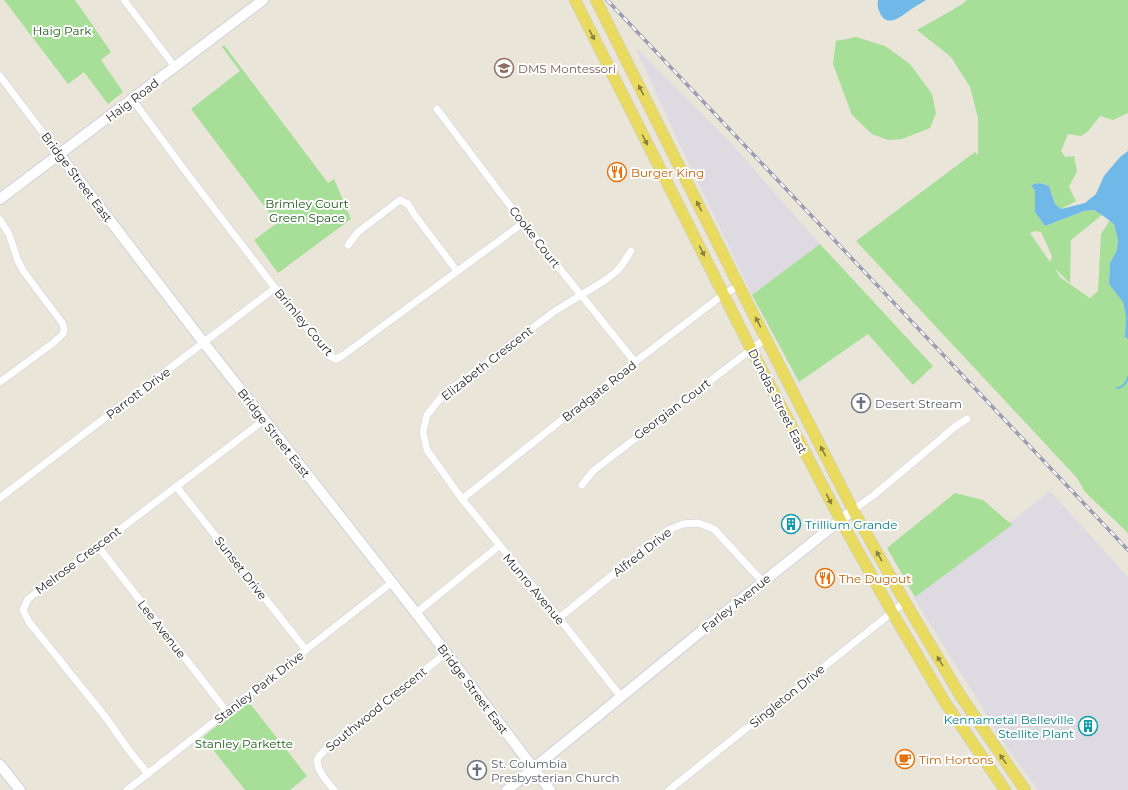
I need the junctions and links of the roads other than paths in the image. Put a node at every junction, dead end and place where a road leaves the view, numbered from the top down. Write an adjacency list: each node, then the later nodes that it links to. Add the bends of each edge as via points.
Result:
1 (124, 0): 5 (street)
2 (263, 0): 5 (street, Haig Road)
3 (575, 0): 8 (main road, Dundas Street East, one-way to 8)
4 (596, 0): 6 (main road, Dundas Street East)
5 (175, 67): 9 (street, Haig Road)
6 (631, 71): 8 (main road); 12 (main road, Dundas Street East, one-way to 6)
7 (0, 76): 11 (street, Bridge Street East)
8 (615, 81): 13 (main road, Dundas Street East, one-way to 13)
9 (132, 99): 11 (street, Haig Road); 21 (street, Brimley Court)
10 (437, 109): 16 (street, Cooke Court)
11 (59, 154): 14 (street, Haig Road); 25 (street, Bridge Street East)
12 (674, 156): 13 (main road); 20 (main road, Dundas Street East, one-way to 12)
13 (658, 166): 22 (main road, Dundas Street East, one-way to 22)
14 (0, 199)
15 (0, 220): 28 (street, via 9,234 24,272 63,324 64,330 53,343)
16 (523, 223): 19 (street, Brimley Court); 23 (street, Cooke Court)
17 (348, 245): 19 (street, via 358,232 400,200 408,204)
18 (631, 251): 23 (street, Elizabeth Crescent, via 617,270)
19 (457, 271): 21 (street, Brimley Court, via 336,358 330,356)
20 (739, 286): 22 (street, Bradgate Road); 24 (main road, Dundas Street East, one-way to 20)
21 (275, 288): 25 (street, Parrott Drive)
22 (724, 294): 26 (main road, Dundas Street East); 27 (street, Bradgate Road)
23 (581, 295): 27 (street, Cooke Court); 36 (street, Elizabeth Crescent, via 555,311 455,386 427,415 423,432 427,450)
24 (766, 338): 26 (street, Georgian Court); 31 (main road, Dundas Street East, one-way to 24)
25 (204, 343): 30 (street, Bridge Street East); 35 (street, Parrott Drive)
26 (751, 349): 32 (main road, Dundas Street East); 33 (street, Georgian Court, via 593,471)
27 (635, 362): 36 (street, Bradgate Road)
28 (1, 379)
29 (967, 419): 37 (street, Farley Avenue, via 874,496)
30 (264, 420): 34 (street, Melrose Crescent); 42 (street, Bridge Street East)
31 (832, 469): 32 (main road); 37 (main road, Dundas Street East)
32 (818, 477): 38 (main road, Dundas Street East, one-way to 38)
33 (582, 485)
34 (176, 486): 39 (street, Melrose Crescent); 47 (street, Sunset Drive)
35 (0, 498)
36 (462, 499): 40 (street, Elizabeth Crescent)
37 (853, 510): 38 (street, Farley Avenue); 43 (main road, Dundas Street East, one-way to 37)
38 (841, 521): 41 (street, Farley Avenue); 44 (main road, Dundas Street East)
39 (97, 546): 50 (street, Lee Avenue); 53 (street, Melrose Crescent, via 28,599 23,610 29,622)
40 (499, 546): 45 (street, Munro Avenue); 46 (street, Munro Avenue)
41 (763, 582): 46 (street, Alfred Drive, via 714,529 698,523 683,524 668,530); 49 (street, Farley Avenue)
42 (391, 583): 45 (street, Bridge Street East); 47 (street, Stanley Park Drive)
43 (905, 602): 44 (street, Singleton Drive); 61 (main road, Dundas Street East, one-way to 43, via 960,695)
44 (892, 612): 59 (street, Singleton Drive); 60 (main road, Dundas Street East, via 946,704)
45 (416, 613): 48 (street, Bridge Street East)
46 (559, 618): 49 (street, Munro Avenue)
47 (306, 650): 50 (street, Stanley Park Drive)
48 (446, 653): 52 (street, Bridge Street East); 56 (street, Southwood Crescent, via 318,757 317,764)
49 (621, 697): 52 (street, Farley Avenue)
50 (227, 712): 53 (street, Stanley Park Drive)
51 (0, 765): 54 (street)
52 (534, 769): 57 (street, Farley Avenue); 58 (street, Bridge Street East)
53 (148, 774): 55 (street, Stanley Park Drive)
54 (20, 790)
55 (127, 790)
56 (334, 790)
57 (508, 790)
58 (550, 790)
59 (669, 790)
60 (1005, 790)
61 (1025, 790)

